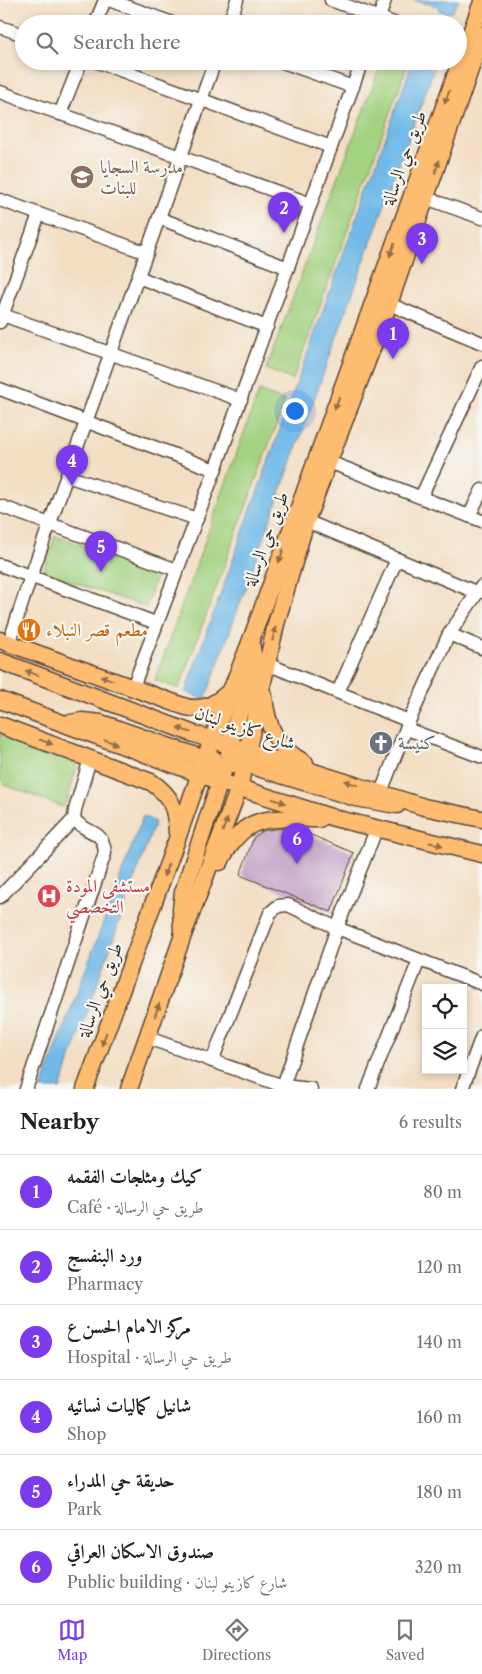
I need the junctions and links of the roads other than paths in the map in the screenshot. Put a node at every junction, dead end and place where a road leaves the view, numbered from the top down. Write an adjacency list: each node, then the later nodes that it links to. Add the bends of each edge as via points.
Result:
1 (105, 0): 7 (street)
2 (109, 0): 8 (street)
3 (237, 0): 9 (street)
4 (331, 0): 10 (street)
5 (385, 0): 11 (street)
6 (482, 2): 15 (main road, طريق حي الرسالة)
7 (99, 15)
8 (150, 15)
9 (232, 15)
10 (365, 15)
11 (380, 15)
12 (0, 27): 13 (street)
13 (15, 32)
14 (482, 35): 28 (main road, طريق حي الرسالة, one-way to 14)
15 (467, 36)
16 (77, 70): 25 (street)
17 (119, 70): 24 (street)
18 (212, 70): 24 (street)
19 (305, 70): 22 (street)
20 (359, 70): 22 (street)
21 (454, 70): 64 (main road, طريق حي الرسالة, one-way to 64)
22 (352, 87): 26 (street)
23 (0, 92): 25 (street)
24 (201, 100): 26 (street); 27 (street)
25 (60, 114): 27 (street)
26 (331, 147): 30 (street)
27 (181, 157): 30 (street); 32 (street)
28 (426, 198): 33 (street); 37 (main road, طريق حي الرسالة)
29 (0, 200): 31 (street)
30 (311, 204): 35 (street)
31 (39, 214): 34 (street); 38 (street)
32 (159, 218): 34 (street); 35 (street)
33 (482, 218)
34 (147, 253): 36 (street)
35 (288, 268): 39 (street)
36 (138, 277): 39 (street); 41 (street)
37 (389, 304): 40 (street); 46 (main road, طريق حي الرسالة)
38 (1, 318): 41 (street)
39 (267, 327): 44 (street)
40 (482, 342)
41 (111, 354): 44 (street); 45 (street)
42 (482, 366): 50 (street)
43 (0, 389): 45 (street)
44 (241, 400): 47 (street)
45 (86, 422): 47 (street); 48 (street)
46 (329, 462): 50 (street); 54 (main road, طريق حي الرسالة)
47 (215, 470): 53 (street)
48 (67, 476): 53 (street); 56 (street)
49 (482, 490): 52 (street)
50 (421, 497): 52 (street)
51 (0, 506): 56 (street)
52 (469, 516): 55 (street)
53 (197, 519): 59 (street)
54 (306, 521): 57 (street); 68 (main road, طريق حي الرسالة, one-way to 54)
55 (482, 521)
56 (50, 525): 59 (street); 60 (street)
57 (397, 559): 61 (street); 71 (street)
58 (0, 565): 60 (street)
59 (177, 570): 62 (street)
60 (31, 576): 62 (street); 65 (street)
61 (480, 590): 63 (street)
62 (156, 623): 69 (street)
63 (449, 634): 66 (street); 75 (street)
64 (251, 640): 70 (main road, طريق حي الرسالة); 79 (main road, via 253,677 236,723)
65 (4, 641): 69 (main road, one-way to 65)
66 (482, 648)
67 (0, 662): 76 (main road, شارع كازينو لبنان, one-way to 67)
68 (266, 671): 71 (street); 79 (main road, طريق حي الرسالة); 82 (main road, via 267,715 276,738 294,756)
69 (133, 688): 70 (main road, via 198,708 214,704)
70 (232, 689): 76 (main road, طريق حي الرسالة)
71 (338, 692): 75 (street)
72 (0, 700): 73 (main road)
73 (63, 724): 78 (main road, via 101,723); 81 (main road, one-way to 81)
74 (0, 725): 80 (main road, one-way to 80)
75 (408, 725): 77 (street); 85 (street)
76 (212, 739): 78 (main road, طريق حي الرسالة); 79 (main road)
77 (482, 757)
78 (205, 758): 79 (main road); 81 (main road, طريق حي الرسالة)
79 (232, 758): 81 (main road); 82 (main road, شارع كازينو لبنان); 83 (main road); 84 (main road, طريق حي الرسالة); 86 (main road, via 356,798)
80 (90, 759): 88 (street); 91 (main road, via 151,782 164,791 174,810)
81 (200, 774): 83 (main road); 91 (main road, طريق حي الرسالة)
82 (324, 775): 85 (main road, شارع كازينو لبنان, one-way to 82)
83 (221, 782): 84 (main road); 96 (main road, via 183,892)
84 (239, 788): 87 (main road, one-way to 87); 93 (main road, طريق حي الرسالة, one-way to 84)
85 (381, 792): 86 (main road, شارع كازينو لبنان)
86 (424, 807): 89 (main road, شارع كازينو لبنان)
87 (334, 818): 90 (main road); 93 (main road, via 279,818 253,823 235,838)
88 (74, 819): 94 (street); 103 (street, via 101,837 106,853)
89 (482, 820)
90 (376, 830): 92 (main road, one-way to 92); 95 (street)
91 (178, 839): 104 (main road, طريق حي الرسالة, one-way to 104)
92 (482, 854)
93 (200, 890): 96 (main road, طريق حي الرسالة)
94 (0, 898)
95 (337, 928): 97 (street); 101 (street, via 288,905 272,910); 102 (street)
96 (183, 936): 100 (main road, طريق حي الرسالة, one-way to 96)
97 (418, 960): 98 (street); 107 (street)
98 (482, 984)
99 (482, 1036): 108 (street)
100 (148, 1038): 101 (street); 105 (main road, طريق حي الرسالة)
101 (212, 1061): 102 (street)
102 (284, 1086): 106 (street)
103 (26, 1089)
104 (85, 1089)
105 (129, 1089)
106 (311, 1089)
107 (368, 1089)
108 (462, 1089)

